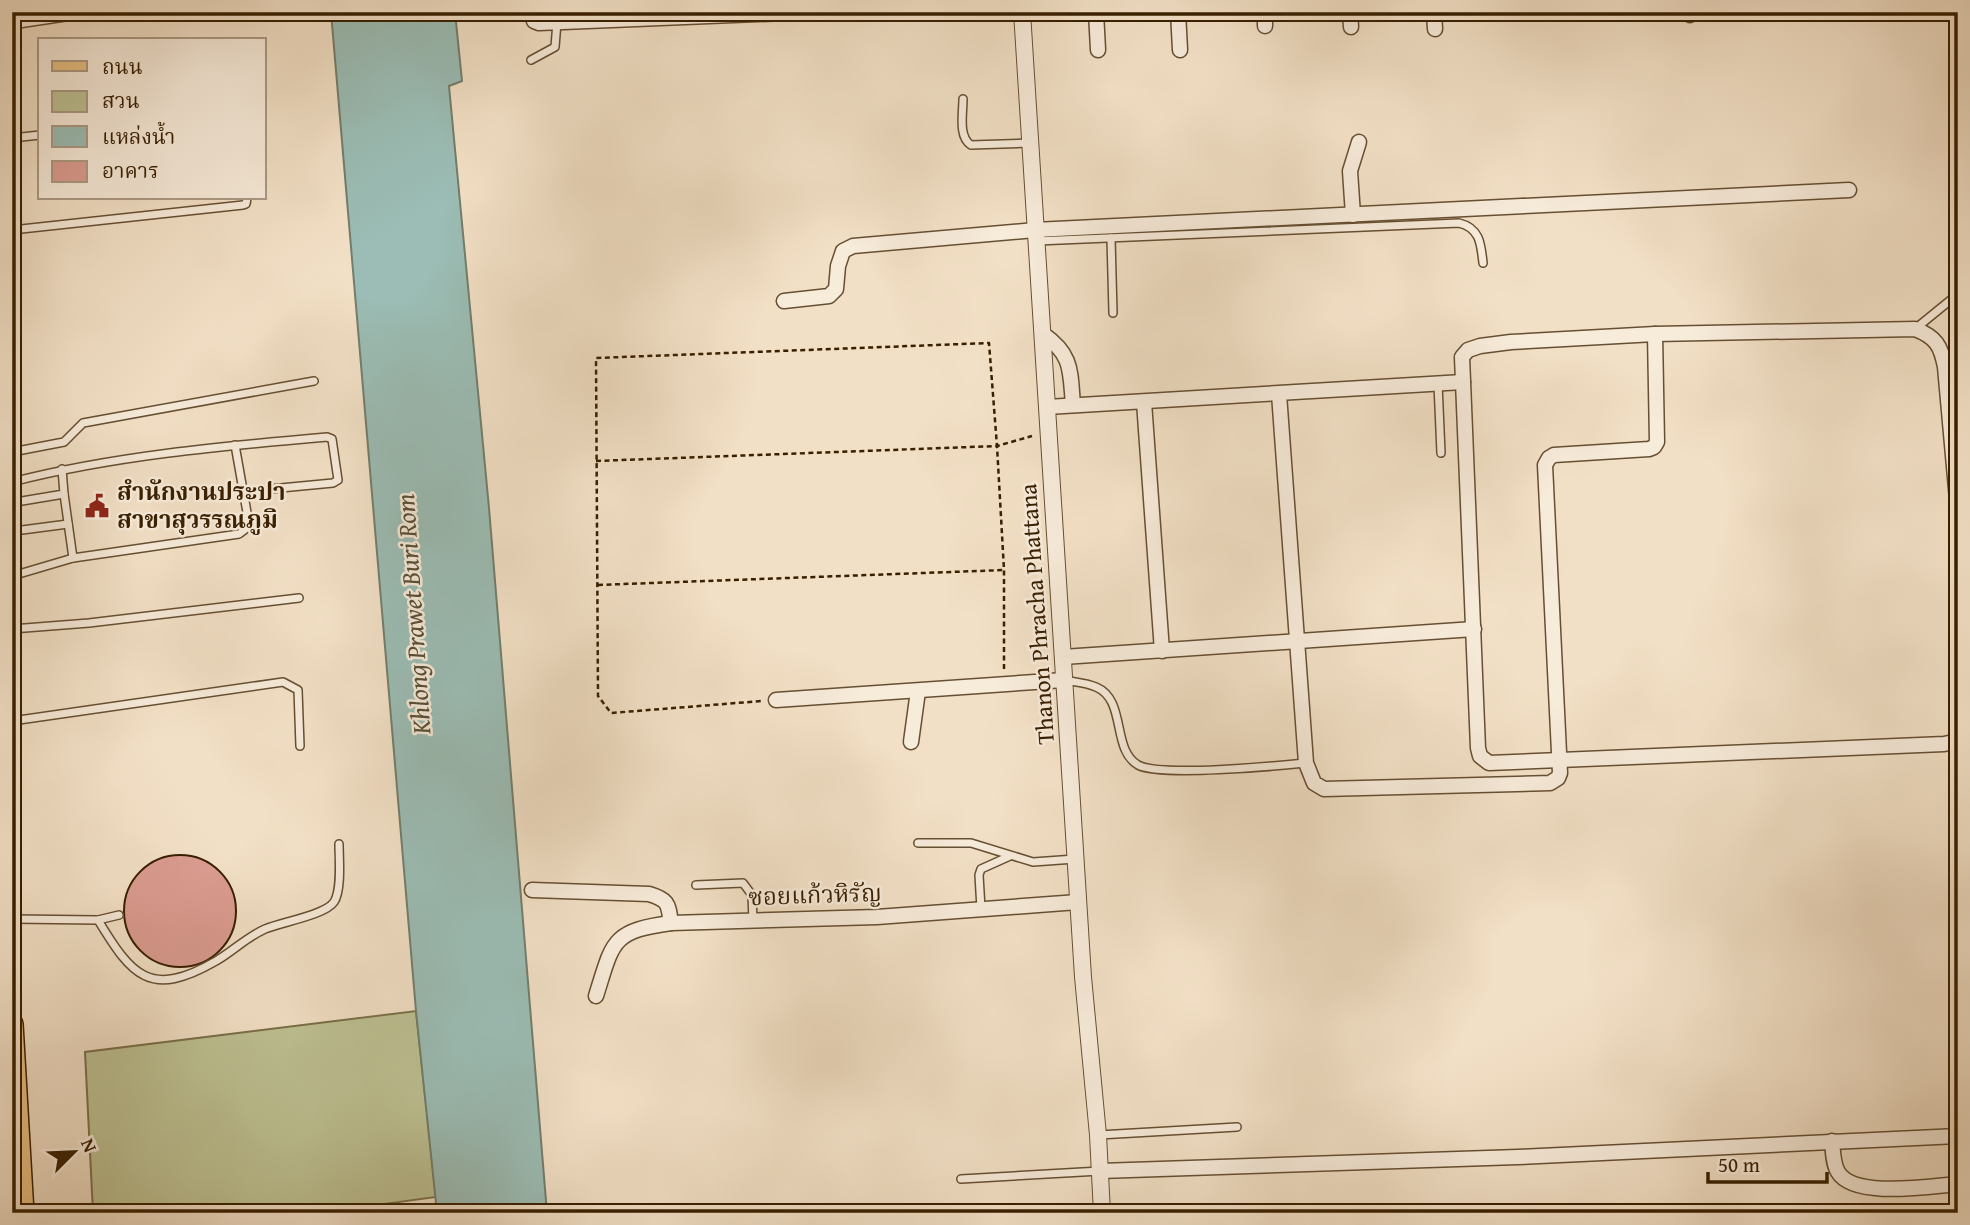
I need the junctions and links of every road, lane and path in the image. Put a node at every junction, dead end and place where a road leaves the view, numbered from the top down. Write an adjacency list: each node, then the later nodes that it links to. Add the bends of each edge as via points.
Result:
1 (98, 12): 9 (lane)
2 (531, 12): 8 (street, via 534,21)
3 (808, 12): 8 (street)
4 (1022, 12): 18 (street, Thanon Phracha Phattana)
5 (1096, 12): 11 (street)
6 (1178, 12): 12 (street)
7 (1434, 12): 10 (street)
8 (557, 22): 13 (lane, via 555,47)
9 (12, 25)
10 (1435, 29)
11 (1097, 50)
12 (1180, 51)
13 (531, 60)
14 (962, 99): 18 (lane, via 965,142)
15 (38, 135): 16 (lane)
16 (12, 138)
17 (1359, 142): 21 (street, via 1350,171)
18 (1031, 143): 23 (street, Thanon Phracha Phattana)
19 (1849, 190): 21 (street)
20 (247, 200): 22 (lane, via 243,205)
21 (1353, 215): 23 (street)
22 (12, 230)
23 (1036, 236): 24 (lane); 27 (street, via 853,246 843,251 836,289 829,296); 30 (street, Thanon Phracha Phattana)
24 (1111, 238): 25 (lane, via 1459,223 1479,236); 28 (lane)
25 (1483, 263)
26 (1958, 294): 29 (lane)
27 (784, 301)
28 (1113, 313)
29 (1915, 329): 31 (street); 50 (street, via 1935,339 1941,348)
30 (1043, 334): 37 (street, via 1063,351 1069,363); 38 (street, Thanon Phracha Phattana)
31 (1656, 334): 33 (street, via 1480,346 1462,357); 71 (street, via 1654,447 1554,455 1545,465)
32 (314, 381): 42 (lane, via 83,423 64,442)
33 (1463, 382): 34 (street); 59 (street)
34 (1438, 383): 35 (street); 43 (lane)
35 (1279, 394): 36 (street); 60 (street)
36 (1144, 402): 37 (street); 61 (street)
37 (1073, 405): 38 (street)
38 (1047, 407): 39 (street, Thanon Phracha Phattana)
39 (1049, 432): 41 (path); 62 (street, Thanon Phracha Phattana)
40 (235, 445): 45 (lane); 47 (lane, via 332,439 338,480); 53 (lane, via 248,518 247,528 239,534)
41 (997, 446): 44 (path); 44 (path, via 989,343 596,358); 54 (path)
42 (12, 452)
43 (1441, 453)
44 (596, 461): 56 (path)
45 (62, 469): 46 (lane); 48 (lane)
46 (12, 482)
47 (270, 489)
48 (64, 494): 49 (lane); 52 (lane)
49 (12, 506)
50 (1958, 511)
51 (12, 520): 52 (lane, via 22,530)
52 (68, 524): 53 (lane)
53 (73, 558): 55 (lane)
54 (1004, 570): 56 (path); 64 (path)
55 (12, 576)
56 (597, 585): 66 (path, via 598,696 611,713)
57 (299, 597): 58 (lane)
58 (12, 629)
59 (1474, 629): 60 (street); 71 (street, via 1480,756 1489,763)
60 (1297, 641): 61 (street); 72 (street)
61 (1162, 650): 62 (street)
62 (1063, 657): 63 (street, Thanon Phracha Phattana)
63 (1064, 680): 64 (street); 72 (lane, via 1105,691 1126,752 1138,765 1157,770); 76 (street, Thanon Phracha Phattana)
64 (1004, 686): 65 (street)
65 (918, 691): 66 (street); 68 (street)
66 (776, 700)
67 (12, 721): 70 (lane, via 283,682 298,690)
68 (911, 741)
69 (1958, 741): 71 (street)
70 (300, 746)
71 (1559, 760): 72 (street, via 1558,778 1550,783 1324,789 1314,783)
72 (1306, 763)
73 (918, 843): 75 (lane, via 971,843)
74 (339, 844): 83 (lane, via 338,893 333,904 257,933 188,974 162,981 146,978 121,958)
75 (1011, 856): 76 (lane, via 1033,862); 80 (lane, via 981,869)
76 (1076, 859): 79 (street, Thanon Phracha Phattana)
77 (696, 885): 84 (lane, via 743,883 752,895)
78 (532, 890): 85 (street, via 649,894 663,898)
79 (1079, 902): 80 (street, ซอยแก้วหิรัญ); 89 (street, Thanon Phracha Phattana)
80 (981, 909): 84 (street, ซอยแก้วหิรัญ)
81 (118, 915): 83 (lane)
82 (12, 919): 83 (lane)
83 (98, 920)
84 (752, 920): 85 (street, ซอยแก้วหิรัญ)
85 (671, 923): 86 (street, ซอยแก้วหิรัญ, via 623,935 609,956)
86 (596, 996)
87 (12, 1024): 95 (main road)
88 (1237, 1127): 89 (lane)
89 (1098, 1135): 92 (street, Thanon Phracha Phattana)
90 (1958, 1136): 91 (street)
91 (1832, 1141): 92 (street); 94 (street, via 1836,1170 1856,1185 1871,1189)
92 (1100, 1171): 93 (lane); 96 (street, Thanon Phracha Phattana)
93 (961, 1179)
94 (1958, 1184)
95 (23, 1213)
96 (1102, 1213)

